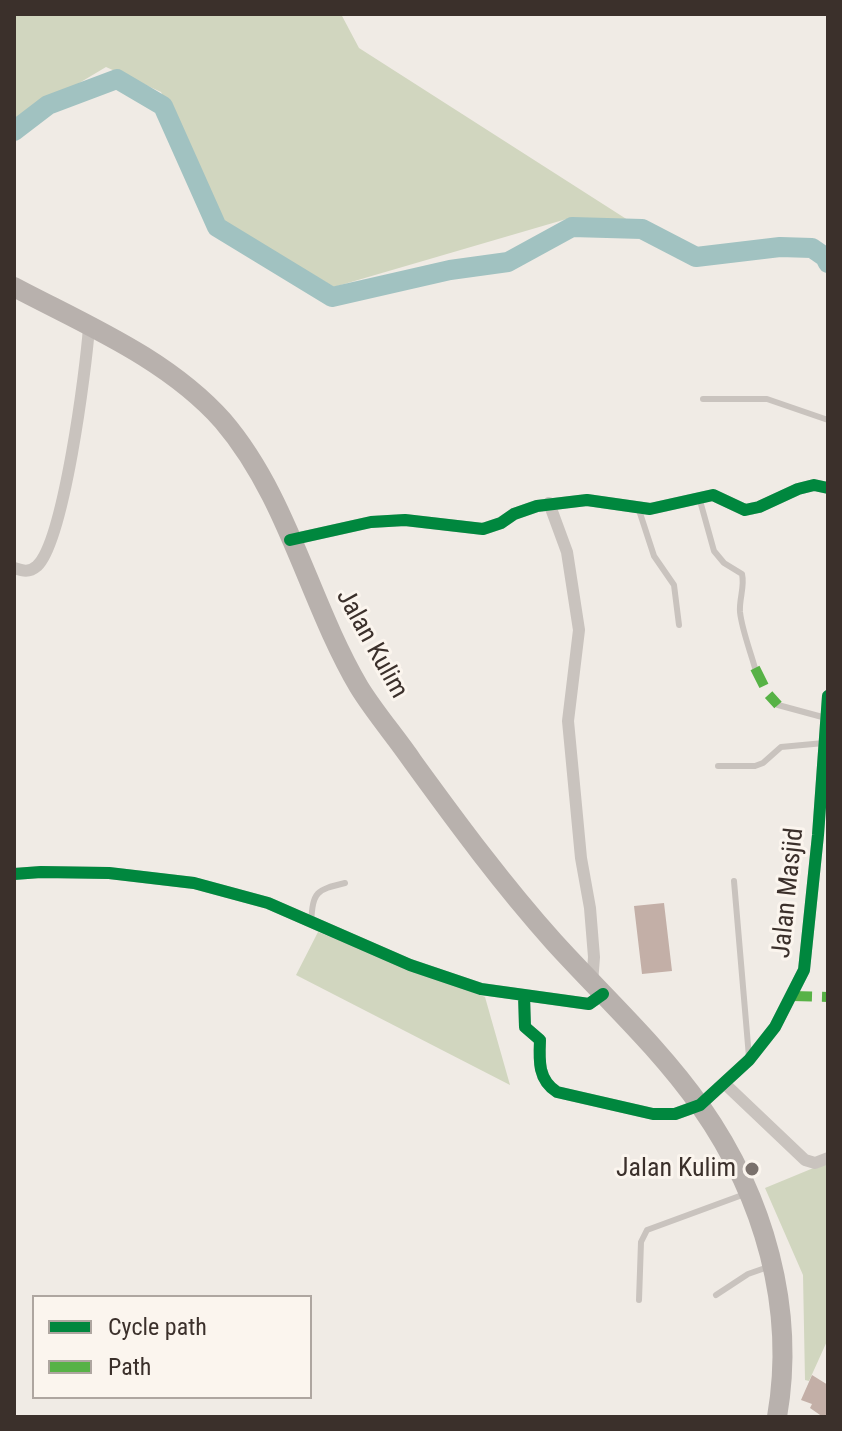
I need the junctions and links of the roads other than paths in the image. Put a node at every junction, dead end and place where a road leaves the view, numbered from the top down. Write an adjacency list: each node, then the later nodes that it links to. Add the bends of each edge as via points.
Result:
1 (14, 287): 2 (main road, Jalan Kulim)
2 (89, 327): 9 (main road, Jalan Kulim, via 181,382 224,423 262,481); 10 (street, via 81,407 55,527 35,568)
3 (703, 399): 4 (lane, via 767,399)
4 (828, 420)
5 (828, 488): 6 (street, via 798,489 745,510 713,495)
6 (699, 497): 8 (street, via 670,506); 12 (lane, via 714,551 742,574 740,616)
7 (549, 503): 8 (street, via 587,500); 9 (street, via 483,529 405,520); 22 (street, via 567,552 579,630 568,721)
8 (638, 507): 11 (lane, via 654,556 674,585)
9 (290, 540): 22 (main road, Jalan Kulim, via 360,688 494,870)
10 (14, 568)
11 (679, 625)
12 (755, 668)
13 (828, 696): 15 (street, Jalan Masjid)
14 (778, 705): 15 (lane)
15 (826, 718): 16 (street, Jalan Masjid)
16 (826, 738): 17 (lane, via 781,747 755,766); 24 (street, Jalan Masjid, via 804,970 775,1027)
17 (718, 766)
18 (14, 874): 21 (street, via 109,873 194,883 268,903)
19 (734, 881): 24 (lane)
20 (345, 883): 21 (lane, via 317,893)
21 (311, 923): 23 (street, via 481,989)
22 (598, 989): 23 (street, via 589,1004); 26 (main road, Jalan Kulim)
23 (524, 995): 26 (street, via 525,1027 540,1040 538,1064 549,1087 664,1116)
24 (749, 1060): 25 (street, Jalan Masjid)
25 (724, 1083): 26 (street, Jalan Masjid); 27 (street, via 805,1160)
26 (700, 1105): 28 (main road, Jalan Kulim)
27 (828, 1158)
28 (749, 1192): 29 (main road, Jalan Kulim); 31 (lane, via 647,1230 641,1242)
29 (772, 1265): 30 (lane); 32 (main road, Jalan Kulim, via 784,1336)
30 (716, 1295)
31 (639, 1300)
32 (777, 1417)

